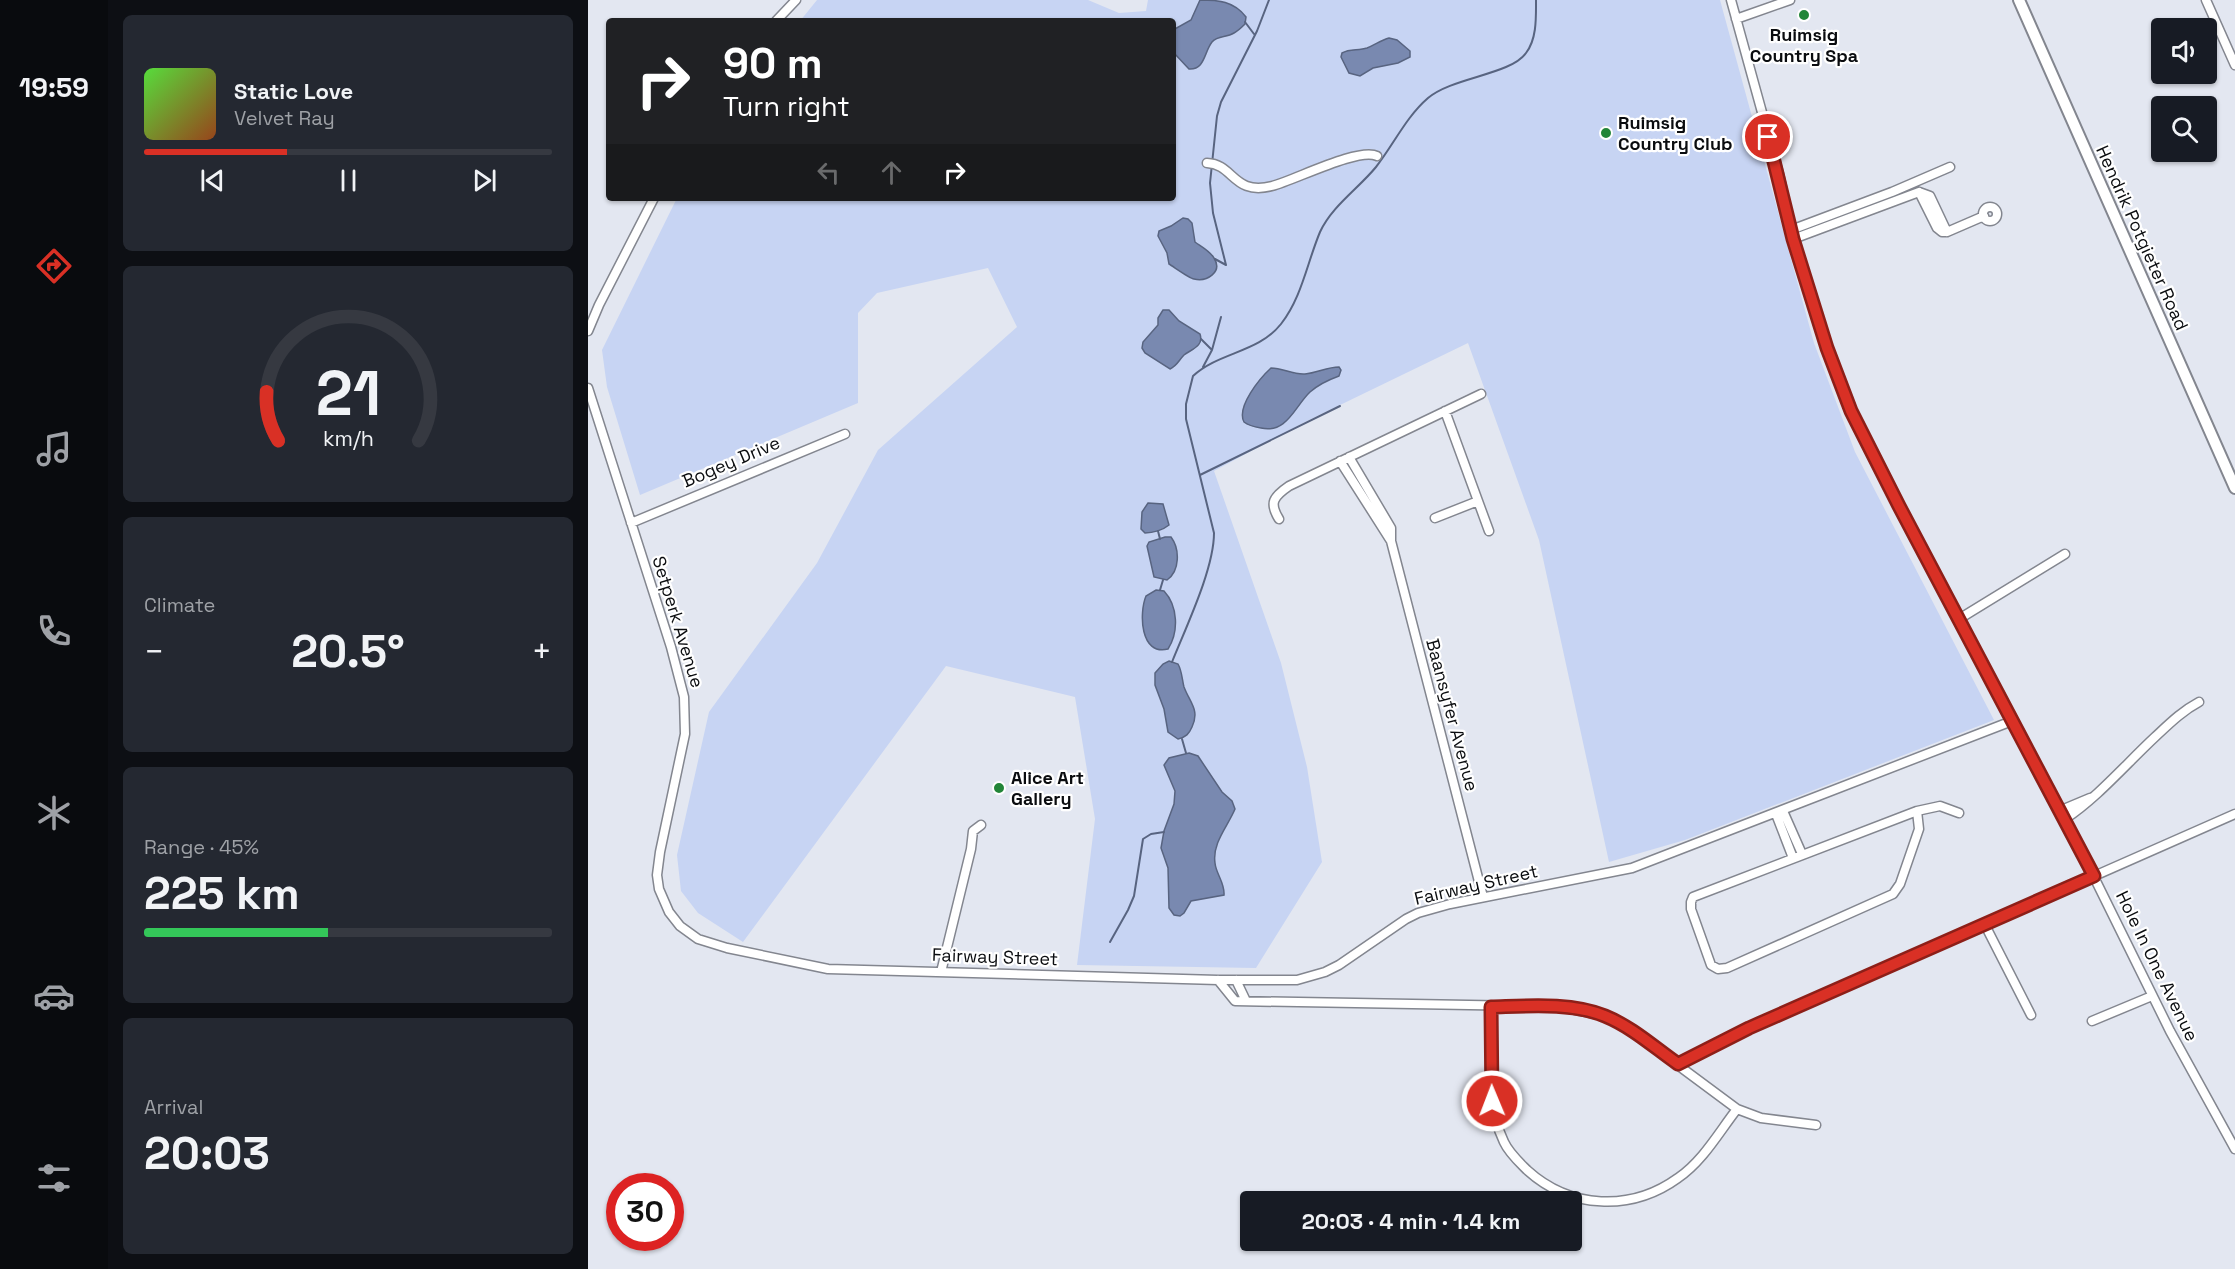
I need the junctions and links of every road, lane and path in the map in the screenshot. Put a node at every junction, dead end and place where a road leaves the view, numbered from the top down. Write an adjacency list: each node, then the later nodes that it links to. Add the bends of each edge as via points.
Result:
1 (796, 0): 6 (street)
2 (1731, 0): 7 (street, Hole In One Avenue)
3 (1790, 0): 7 (street)
4 (2019, 0): 22 (main road, Hendrik Potgieter Road)
5 (2206, 0): 8 (street)
6 (779, 18)
7 (1736, 19): 14 (street, Hole In One Avenue)
8 (2235, 65)
9 (1377, 156): 10 (street, via 1357,154 1259,188 1237,182 1217,163)
10 (1207, 163)
11 (1950, 167): 14 (street)
12 (652, 201): 15 (street)
13 (1984, 216): 14 (street, via 1947,232 1930,196 1919,192)
14 (1792, 234): 30 (street, Hole In One Avenue, via 1851,411)
15 (588, 331)
16 (588, 388): 27 (street, Setperk Avenue)
17 (1481, 394): 18 (street)
18 (1445, 411): 20 (street); 24 (street)
19 (845, 434): 27 (street, Bogey Drive)
20 (1349, 458): 21 (street); 23 (street, Baansyfer Avenue)
21 (1340, 461): 23 (street, Baansyfer Avenue); 26 (street, via 1280,492 1273,503)
22 (2235, 488)
23 (1371, 500): 43 (street, Baansyfer Avenue, via 1391,528 1391,541)
24 (1478, 501): 25 (street); 28 (street)
25 (1435, 518)
26 (1279, 519)
27 (631, 523): 45 (street, Setperk Avenue, via 684,697 683,744 657,875 669,912)
28 (1489, 531)
29 (2065, 554): 30 (street)
30 (1959, 620): 32 (street, Hole In One Avenue)
31 (2199, 702): 33 (street, via 2181,713)
32 (2012, 721): 34 (street, Hole In One Avenue); 36 (street, Fairway Street)
33 (2091, 798): 34 (street); 39 (street)
34 (2059, 810): 39 (street, Hole In One Avenue)
35 (1917, 811): 37 (street, via 1940,806); 41 (street); 41 (street, via 1919,829 1893,894 1727,968 1714,968 1690,909 1693,897)
36 (1779, 813): 41 (street); 43 (street, Fairway Street, via 1632,868)
37 (1959, 813)
38 (2235, 814): 42 (street)
39 (2065, 819): 42 (street, Hole In One Avenue)
40 (981, 825): 46 (street, via 973,831)
41 (1797, 856)
42 (2094, 876): 44 (street); 49 (street, Hole In One Avenue)
43 (1483, 897): 48 (street, Fairway Street, via 1418,913 1325,972 1297,980)
44 (1985, 925): 52 (street); 54 (street, via 1749,1028)
45 (688, 933): 46 (street, Fairway Street, via 708,943 817,967)
46 (941, 972): 47 (street, Fairway Street)
47 (1218, 980): 48 (street, Fairway Street); 50 (street, via 1233,1001)
48 (1236, 980): 50 (street)
49 (2152, 996): 53 (street); 57 (street, Hole In One Avenue)
50 (1246, 1001): 51 (street)
51 (1491, 1007): 54 (street, via 1566,1008 1605,1016); 55 (street, via 1492,1101 1504,1142 1535,1177 1565,1194 1587,1201 1619,1202 1666,1186 1693,1166)
52 (2031, 1015)
53 (2092, 1021)
54 (1678, 1064): 55 (street)
55 (1737, 1109): 56 (street, via 1761,1118)
56 (1816, 1125)
57 (2235, 1149)

